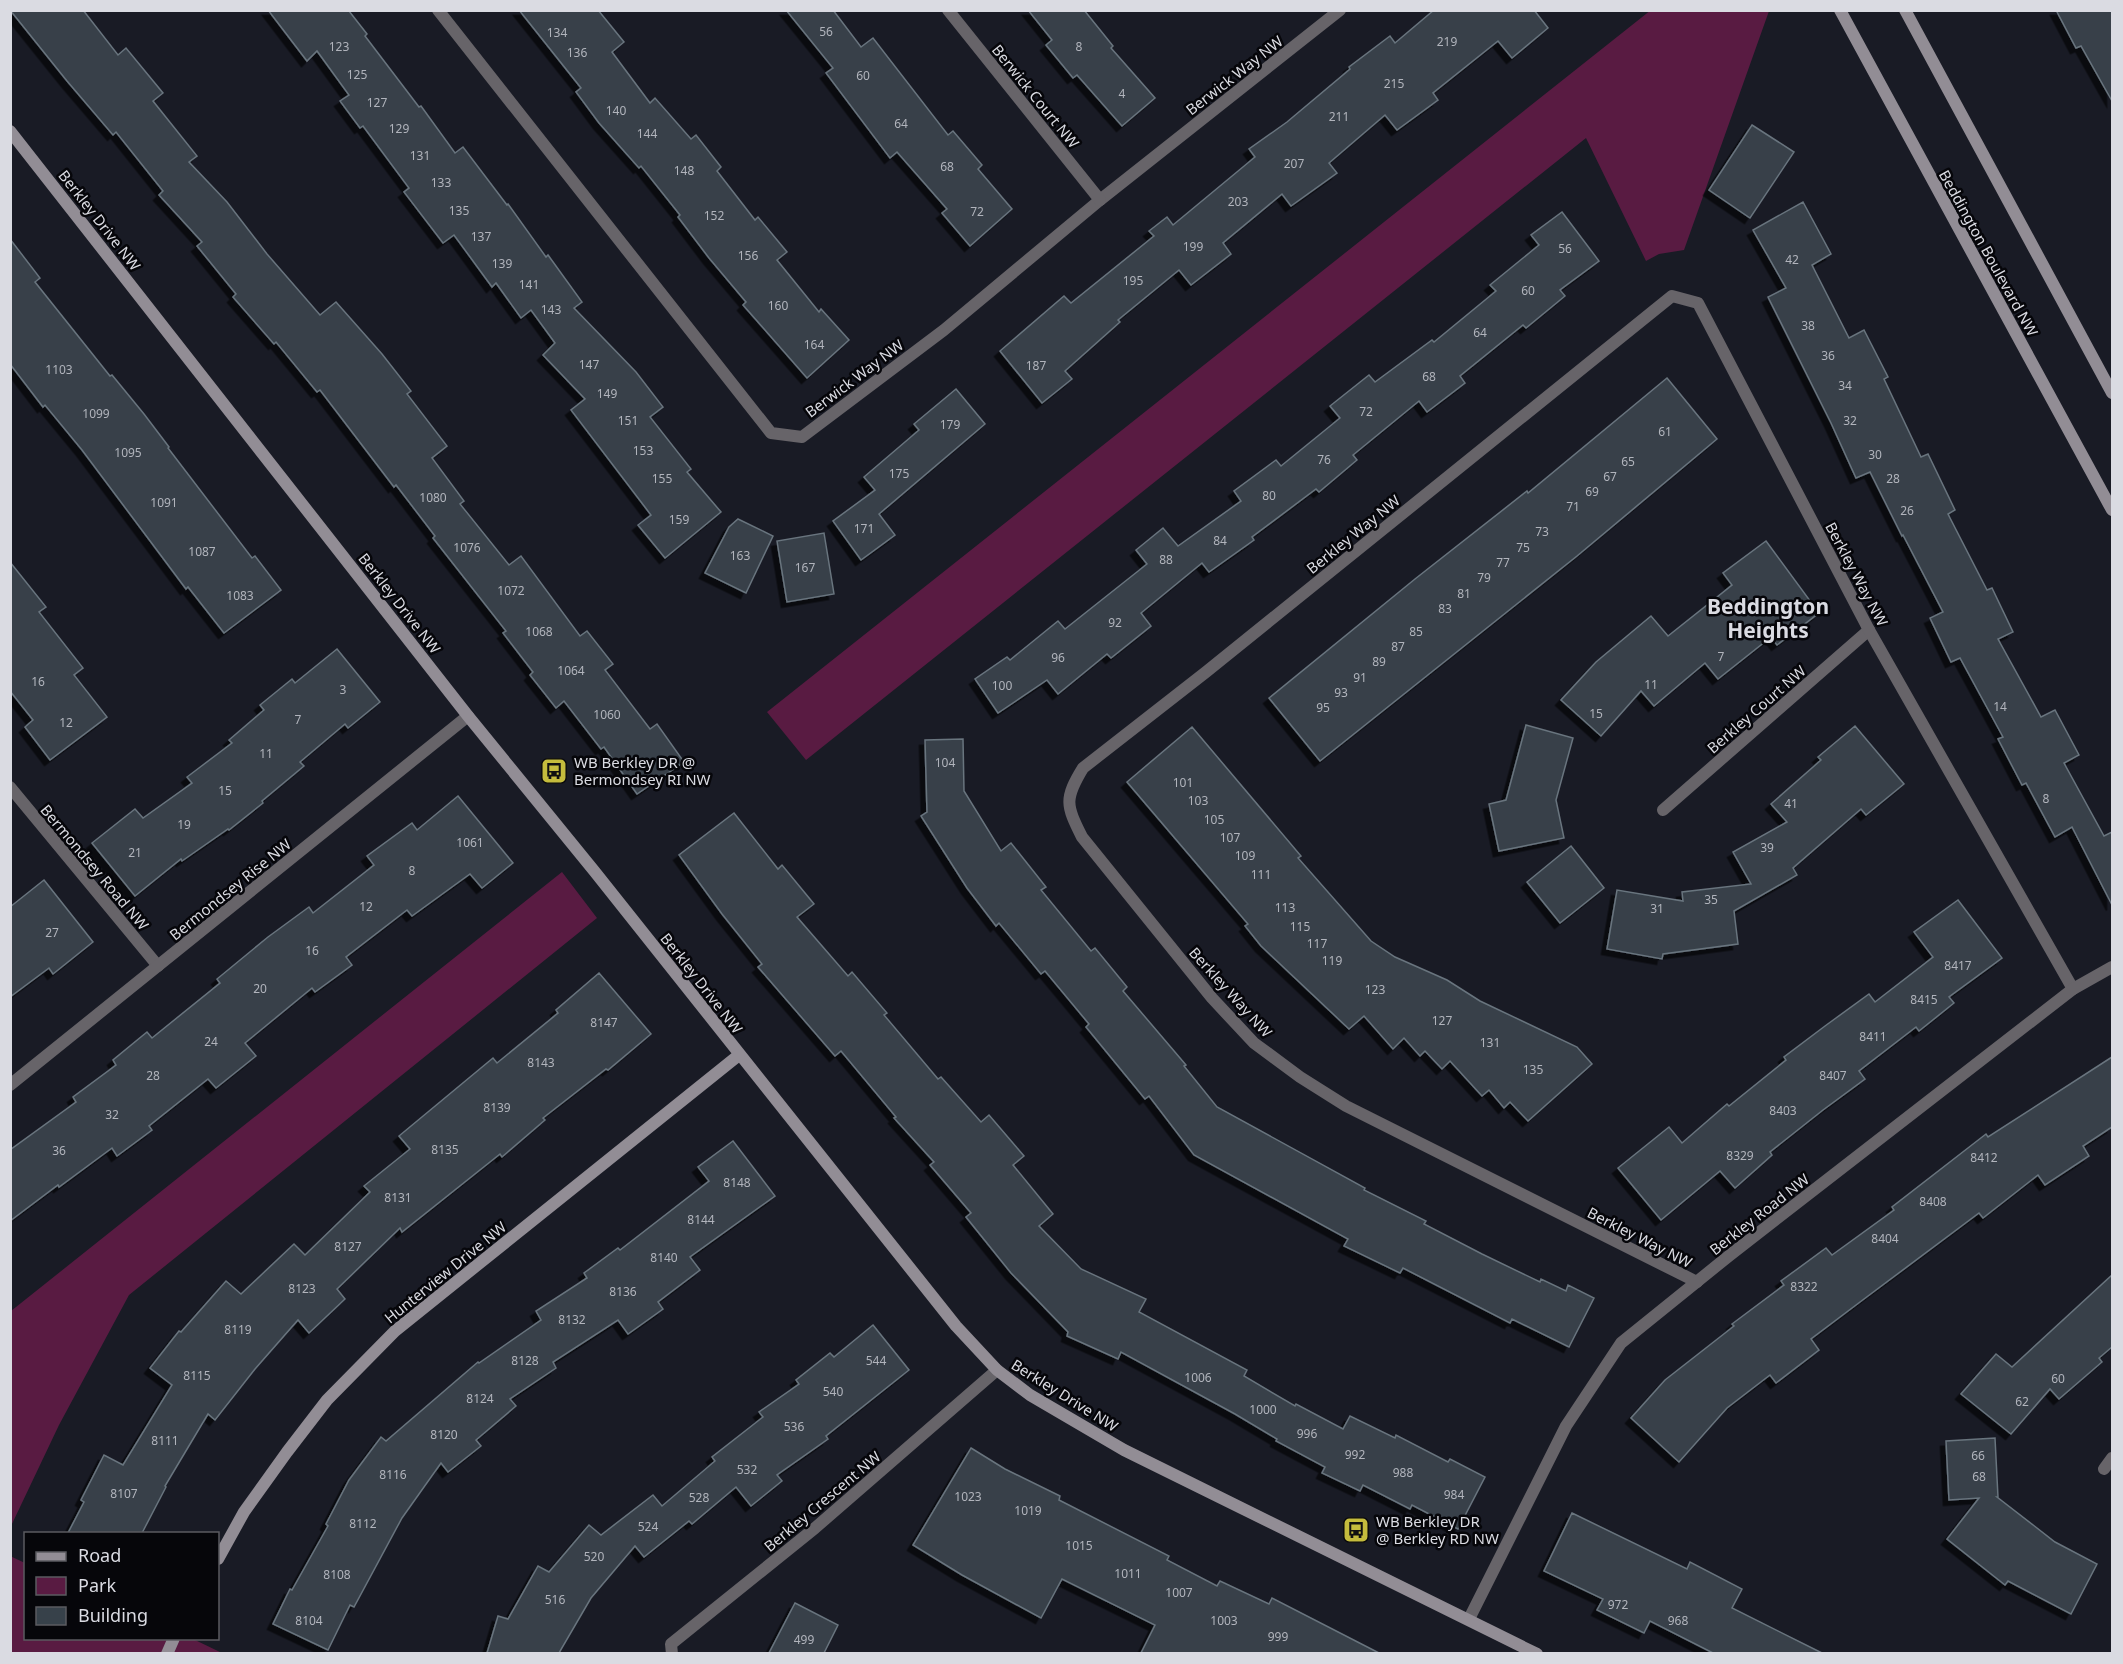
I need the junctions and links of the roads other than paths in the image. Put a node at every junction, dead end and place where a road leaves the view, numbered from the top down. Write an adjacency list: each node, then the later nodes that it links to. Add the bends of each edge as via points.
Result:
1 (438, 10): 7 (street, Berwick Way NW, via 771,433 802,437 944,330)
2 (948, 10): 7 (street, Berwick Court NW)
3 (1340, 10): 7 (street, Berwick Way NW)
4 (1840, 10): 9 (street, Beddington Boulevard NW)
5 (1905, 10): 8 (street)
6 (10, 130): 11 (street, Berkley Drive NW)
7 (1100, 200)
8 (2112, 393)
9 (2112, 510)
10 (1869, 630): 13 (street, Berkley Court NW); 16 (street, Berkley Way NW); 19 (street, Berkley Way NW, via 1698,303 1672,296 1083,768 1071,787 1069,811 1082,837 1212,998 1254,1043 1346,1106)
11 (468, 717): 14 (street, Bermondsey Rise NW); 17 (street, Berkley Drive NW)
12 (10, 787): 14 (street, Bermondsey Road NW)
13 (1663, 810)
14 (158, 966): 18 (street, Bermondsey Rise NW)
15 (2112, 968): 16 (street, Berkley Road NW)
16 (2073, 989): 19 (street, Berkley Road NW)
17 (739, 1055): 20 (street, Berkley Drive NW, via 956,1326); 23 (street, Hunterview Drive NW, via 395,1331 327,1400 244,1512)
18 (10, 1085)
19 (1697, 1282): 24 (street, Berkley Road NW, via 1622,1343 1566,1426)
20 (997, 1370): 24 (street, Berkley Drive NW, via 1030,1395 1124,1450); 25 (street, Berkley Crescent NW, via 815,1528 671,1644)
21 (2112, 1458): 22 (street)
22 (2104, 1469)
23 (219, 1557)
24 (1469, 1619): 26 (street, Berkley Drive NW)
25 (672, 1653)
26 (1537, 1653)

